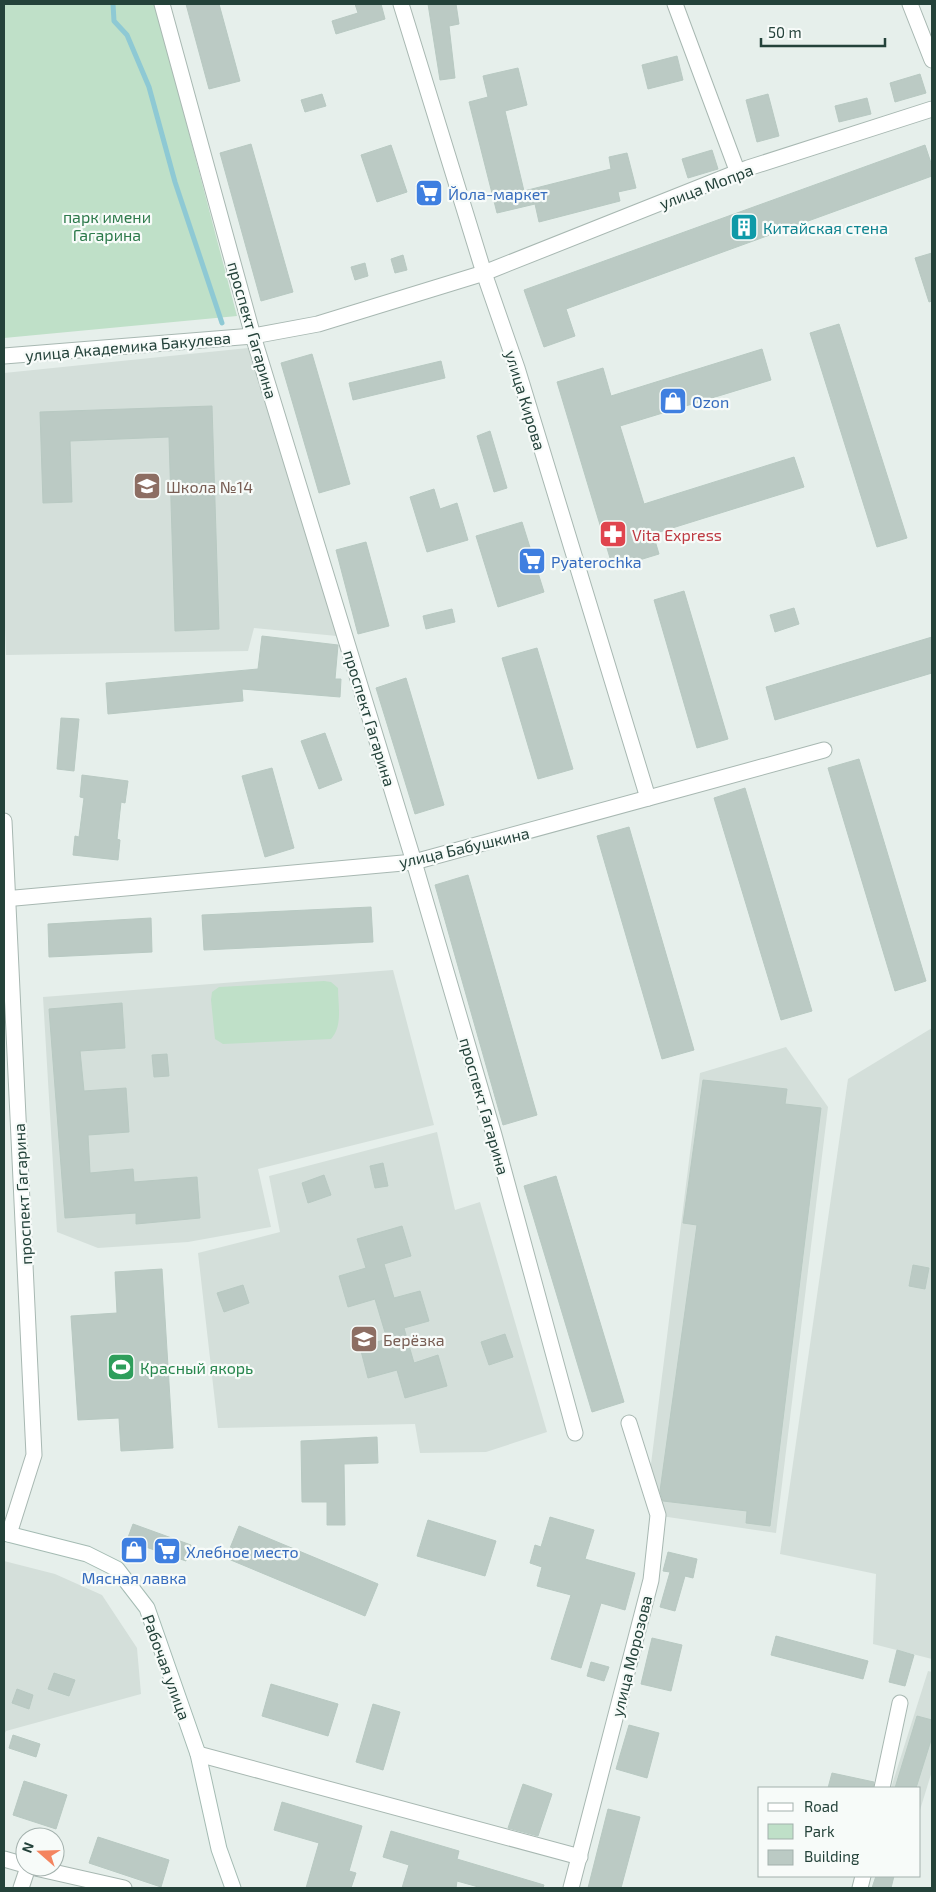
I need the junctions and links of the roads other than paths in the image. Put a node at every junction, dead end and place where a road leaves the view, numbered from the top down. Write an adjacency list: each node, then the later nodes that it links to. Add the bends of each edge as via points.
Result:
1 (162, 4): 9 (street, проспект Гагарина)
2 (401, 4): 8 (street, улица Кирова)
3 (675, 4): 7 (street)
4 (910, 4): 5 (street)
5 (932, 60)
6 (932, 109): 7 (street, улица Мопра)
7 (738, 172): 8 (street, улица Мопра)
8 (484, 273): 9 (street, улица Академика Бакулева, via 318,324); 12 (street, улица Кирова, via 517,368)
9 (253, 336): 10 (street, улица Академика Бакулева); 14 (street, проспект Гагарина)
10 (4, 356)
11 (824, 750): 12 (street, улица Бабушкина)
12 (648, 798): 14 (street, улица Бабушкина)
13 (4, 821): 15 (street, проспект Гагарина)
14 (414, 862): 15 (street, улица Бабушкина); 17 (street, проспект Гагарина, via 494,1135)
15 (6, 899): 18 (street, проспект Гагарина, via 34,1455)
16 (629, 1424): 22 (street, улица Морозова, via 658,1515 651,1580)
17 (575, 1433)
18 (6, 1533): 20 (street, Рабочая улица, via 87,1554 117,1569 147,1608)
19 (900, 1703): 21 (street)
20 (198, 1754): 22 (street); 25 (street, Рабочая улица, via 219,1849)
21 (882, 1787)
22 (580, 1857): 26 (street, улица Морозова)
23 (65, 1874): 24 (street)
24 (124, 1888)
25 (233, 1888)
26 (571, 1888)

